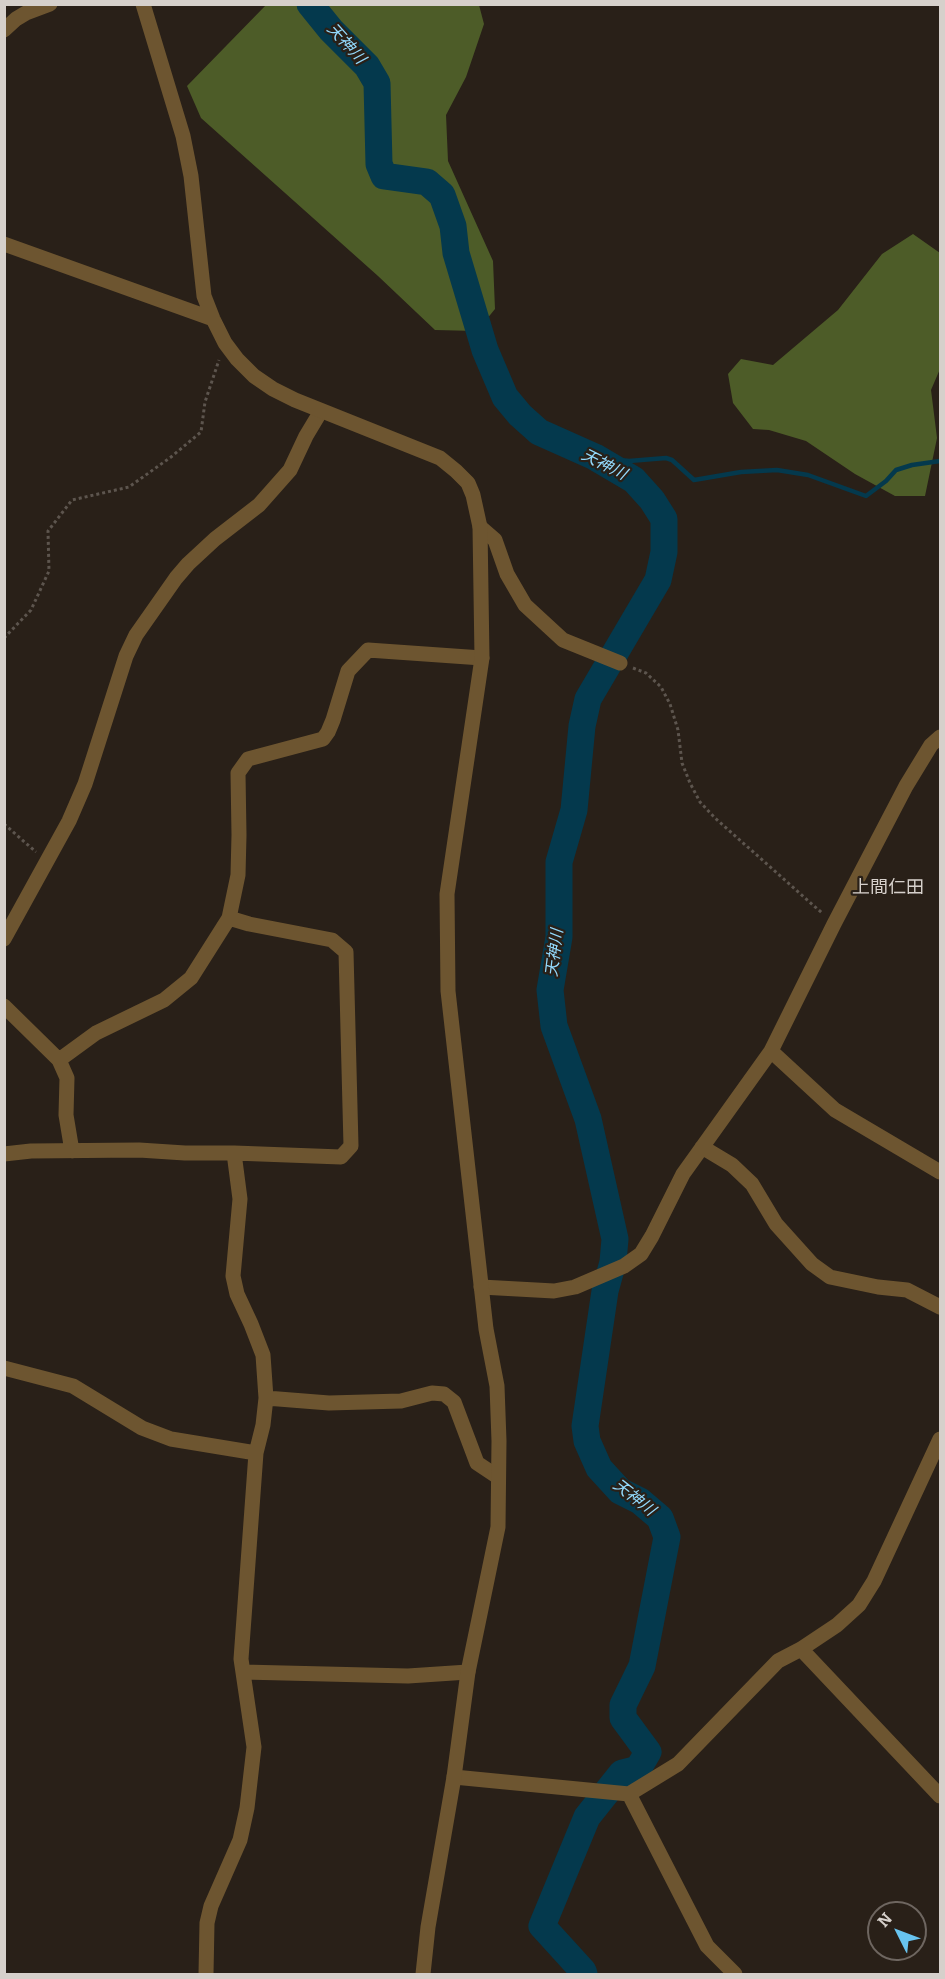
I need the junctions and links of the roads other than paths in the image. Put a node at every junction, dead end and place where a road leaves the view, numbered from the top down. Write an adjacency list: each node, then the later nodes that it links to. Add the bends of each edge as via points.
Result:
1 (50, 4): 3 (street, via 26,13)
2 (143, 4): 5 (street, via 183,136 198,223 204,296)
3 (4, 30)
4 (4, 244): 5 (street)
5 (213, 319): 6 (street, via 237,359 254,376)
6 (321, 411): 7 (street, via 440,458 468,483); 12 (street, via 290,470 259,505 188,564 136,635 69,821)
7 (480, 527): 8 (street); 9 (street, via 495,540 507,574 525,604 563,640)
8 (482, 658): 11 (street, via 368,650 348,671 323,739 248,759 238,773 238,875); 21 (street, via 447,894 448,991)
9 (620, 663)
10 (940, 737): 14 (street, via 906,786)
11 (229, 918): 15 (street, via 191,978 164,1000 96,1033); 18 (street, via 332,940 346,952 351,1146 341,1157)
12 (4, 939)
13 (4, 1006): 15 (street)
14 (771, 1051): 16 (street); 20 (street, via 835,1110)
15 (59, 1060): 17 (street, via 68,1078 66,1115)
16 (702, 1147): 21 (street, via 683,1174 652,1236 640,1254 624,1266 575,1287 554,1291); 22 (street, via 732,1165 752,1184 776,1224 830,1277 907,1290)
17 (72, 1151): 18 (street); 19 (street)
18 (234, 1153): 24 (street, via 240,1199 233,1276 263,1355)
19 (4, 1154)
20 (940, 1172)
21 (482, 1287): 27 (street, via 497,1386)
22 (940, 1307)
23 (4, 1368): 26 (street, via 73,1386 142,1428 171,1439)
24 (266, 1398): 26 (street); 27 (street, via 329,1403 402,1401 444,1394 454,1402 477,1463)
25 (940, 1439): 28 (street, via 859,1605)
26 (256, 1453): 29 (street)
27 (498, 1477): 30 (street, via 498,1527)
28 (801, 1649): 32 (street, via 777,1661 678,1764); 33 (street)
29 (243, 1672): 30 (street, via 408,1676); 34 (street, via 254,1747 247,1808 240,1840 211,1905)
30 (468, 1672): 31 (street)
31 (454, 1777): 32 (street); 35 (street)
32 (629, 1794): 36 (street, via 707,1946)
33 (940, 1796)
34 (206, 1974)
35 (423, 1974)
36 (735, 1974)

